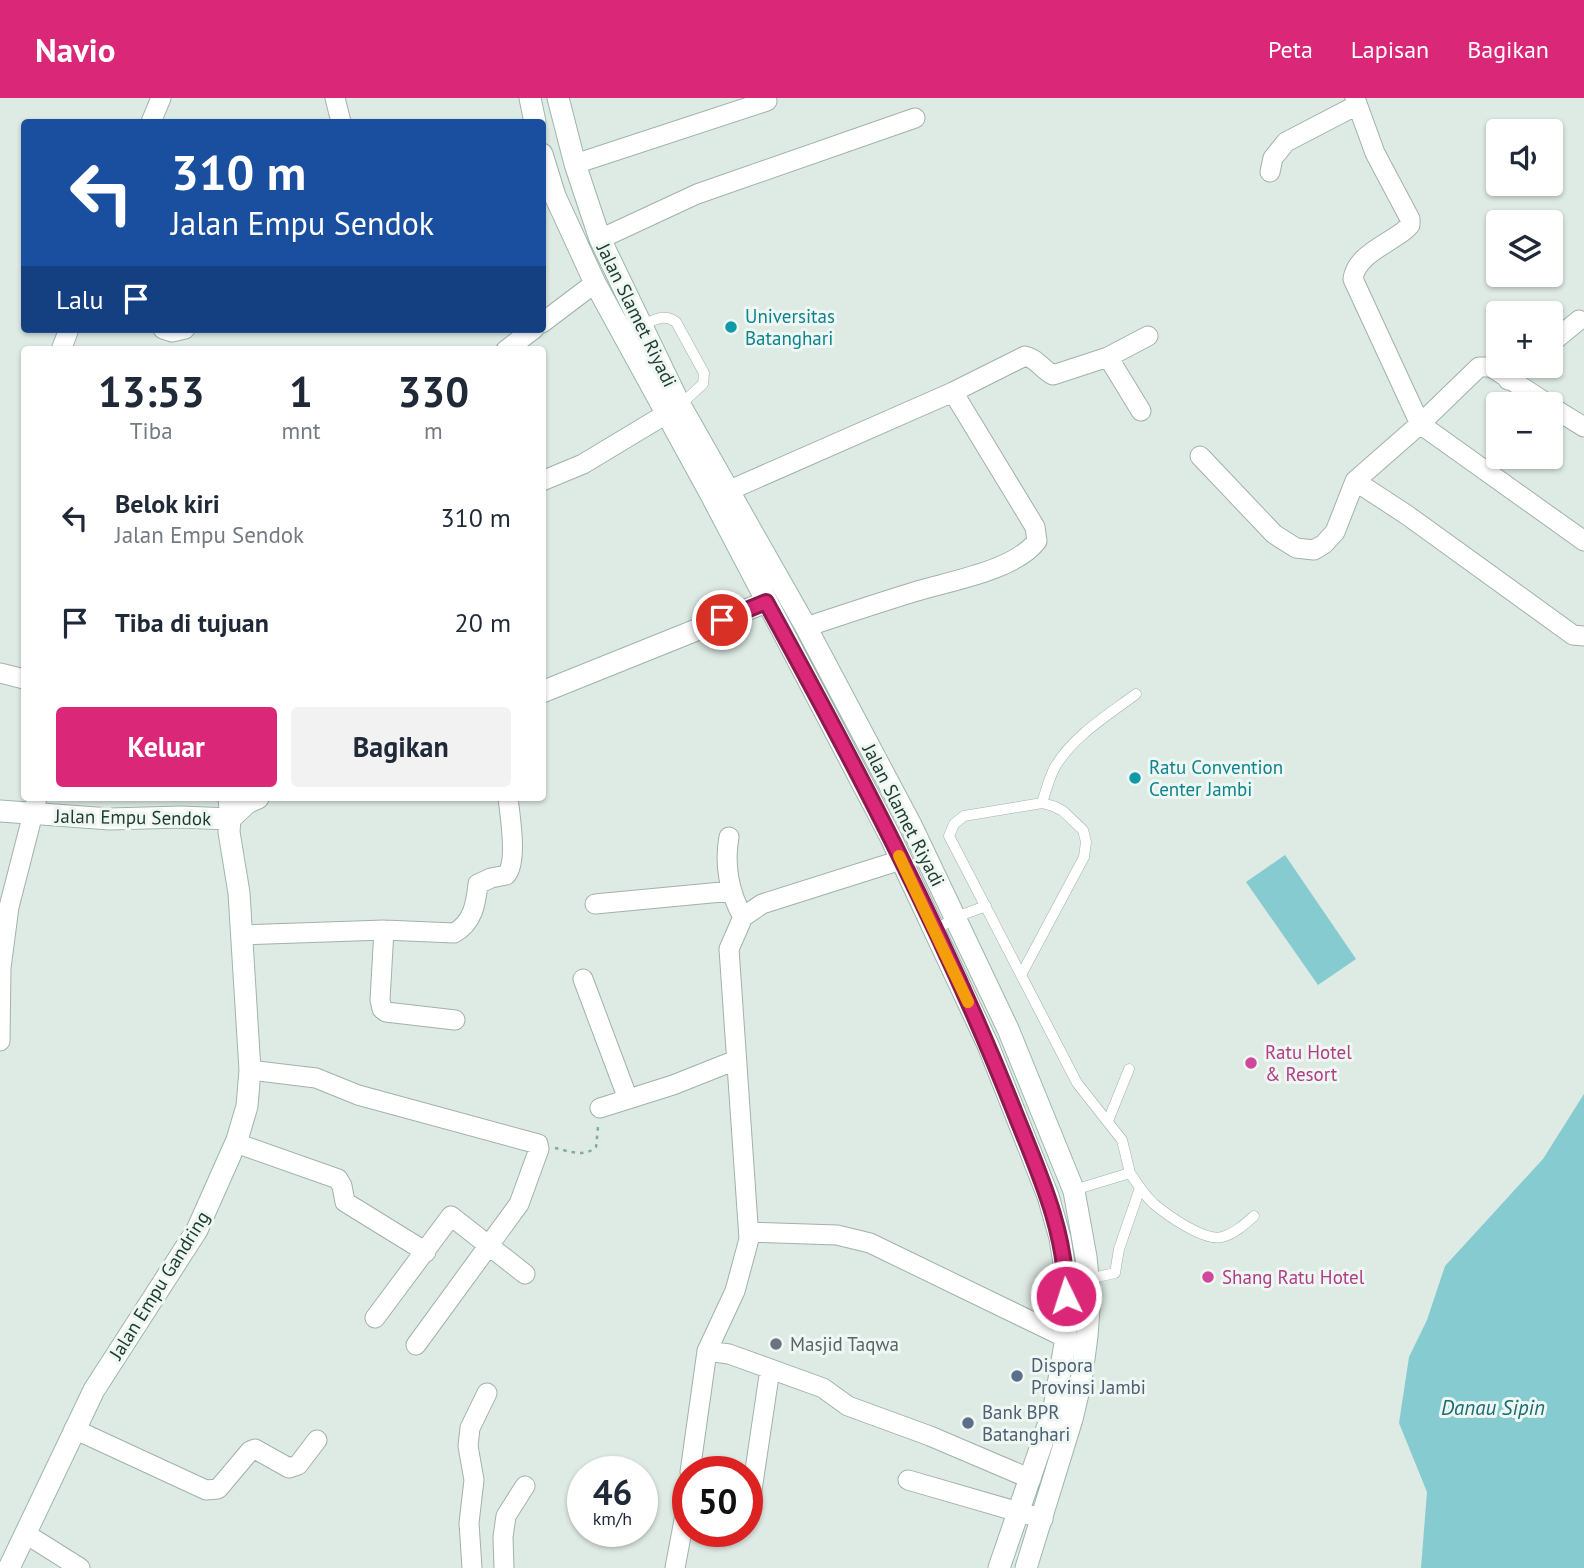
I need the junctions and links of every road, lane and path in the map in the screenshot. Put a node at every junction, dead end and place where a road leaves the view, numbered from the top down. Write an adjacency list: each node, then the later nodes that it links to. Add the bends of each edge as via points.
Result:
1 (161, 98): 8 (street)
2 (335, 98): 9 (street)
3 (530, 98): 10 (main road)
4 (558, 98): 11 (main road, Jalan Slamet Riyadi)
5 (766, 101): 11 (street)
6 (1356, 101): 13 (street, via 1286,142 1273,158); 31 (street, via 1374,153 1410,225 1360,261 1353,279)
7 (915, 118): 14 (street, via 697,194)
8 (152, 119)
9 (340, 119)
10 (534, 119)
11 (575, 164): 14 (main road, Jalan Slamet Riyadi)
12 (546, 167): 15 (main road, Jalan Slamet Riyadi)
13 (1270, 172)
14 (600, 239): 18 (main road, Jalan Slamet Riyadi)
15 (596, 283): 16 (street); 28 (main road, Jalan Slamet Riyadi)
16 (546, 320)
17 (1578, 320): 20 (street)
18 (642, 326): 28 (main road, Jalan Slamet Riyadi); 28 (lane, via 662,317 676,322 704,373 703,384)
19 (529, 333): 22 (street)
20 (1563, 333)
21 (1148, 336): 23 (street)
22 (511, 346)
23 (1108, 357): 26 (street, via 1053,374 1025,356); 29 (street)
24 (1510, 378): 25 (street)
25 (1508, 380): 27 (street); 31 (street, via 1491,367 1479,367)
26 (953, 392): 36 (street); 39 (street, via 1035,527 1037,541 1028,553 966,578)
27 (1528, 392)
28 (673, 409): 34 (street, via 583,464); 36 (main road, Jalan Slamet Riyadi); 38 (main road, Jalan Slamet Riyadi)
29 (1140, 411)
30 (1563, 414): 32 (street)
31 (1420, 424): 35 (street); 37 (street)
32 (1584, 427)
33 (1200, 456): 35 (street, via 1273,534 1296,548 1314,550 1324,544 1339,525)
34 (546, 479)
35 (1355, 481): 40 (street, via 1573,635)
36 (730, 490): 39 (main road, Jalan Slamet Riyadi)
37 (1584, 541)
38 (766, 602): 43 (main road); 53 (main road, Jalan Slamet Riyadi)
39 (806, 627): 51 (main road, Jalan Slamet Riyadi)
40 (1584, 636)
41 (0, 673): 42 (street)
42 (21, 678)
43 (546, 690)
44 (1136, 694): 47 (lane, via 1064,753)
45 (251, 801): 49 (main road, Jalan Empu Sendok)
46 (508, 801): 60 (street, via 511,869 478,884 466,924 454,933)
47 (1042, 803): 57 (lane, via 964,817 950,830); 63 (lane, via 1063,811 1083,830 1087,842 1084,856)
48 (36, 806): 49 (main road, Jalan Empu Sendok, via 110,819); 50 (main road, Jalan Empu Sendok); 66 (street, via 9,907 1,968)
49 (229, 808): 62 (main road, Jalan Empu Gandring)
50 (0, 811)
51 (911, 825): 53 (main road); 59 (main road, Jalan Slamet Riyadi)
52 (729, 837): 55 (street, via 725,856)
53 (891, 838): 54 (main road, Jalan Slamet Riyadi)
54 (901, 860): 58 (street, via 762,904); 61 (main road, Jalan Slamet Riyadi)
55 (732, 891): 56 (street); 58 (street)
56 (595, 904)
57 (985, 906): 59 (lane); 63 (lane)
58 (743, 917): 67 (street, via 729,949)
59 (956, 917): 61 (lane); 77 (main road, Jalan Slamet Riyadi)
60 (384, 930): 62 (street); 65 (street, via 382,1009)
61 (934, 931): 85 (main road, Jalan Slamet Riyadi, via 988,1045 1048,1195 1066,1276)
62 (242, 935): 69 (main road, Jalan Empu Gandring)
63 (1021, 975): 72 (lane, via 1077,1083)
64 (583, 979): 70 (street)
65 (454, 1020)
66 (0, 1041)
67 (736, 1060): 70 (street); 79 (street)
68 (1129, 1069): 72 (lane)
69 (250, 1070): 73 (main road, Jalan Empu Gandring, via 250,1093); 74 (street, via 316,1078 358,1095)
70 (628, 1099): 71 (street)
71 (600, 1108): 74 (path, via 596,1147 590,1152)
72 (1108, 1121): 75 (lane, via 1122,1140)
73 (236, 1143): 81 (street, via 338,1179 345,1202); 90 (main road, Jalan Empu Gandring, via 197,1230)
74 (538, 1144): 80 (street, via 520,1204)
75 (1130, 1173): 76 (lane); 77 (lane)
76 (1140, 1188): 78 (lane, via 1154,1204 1213,1238 1242,1227); 83 (lane, via 1115,1273)
77 (1074, 1191): 83 (main road, Jalan Slamet Riyadi)
78 (1254, 1216)
79 (749, 1231): 85 (street, via 837,1235 870,1243); 87 (street, via 735,1291)
80 (490, 1245): 81 (street, via 451,1216); 82 (street); 86 (street)
81 (426, 1252): 84 (street)
82 (525, 1274)
83 (1088, 1279): 98 (main road, Jalan Slamet Riyadi, via 1081,1381)
84 (375, 1318)
85 (1066, 1338): 94 (main road, Jalan Slamet Riyadi, via 1054,1408)
86 (416, 1345)
87 (707, 1350): 88 (street); 92 (street)
88 (770, 1369): 93 (street); 94 (street, via 823,1388 848,1406)
89 (487, 1392): 103 (street, via 470,1428 468,1446 474,1480 469,1522)
90 (74, 1429): 91 (street, via 213,1491 250,1451 255,1449 289,1468 298,1465); 99 (main road, Jalan Empu Gandring)
91 (317, 1440)
92 (692, 1456)
93 (757, 1456)
94 (1031, 1479): 97 (main road, Jalan Slamet Riyadi)
95 (908, 1480): 97 (street)
96 (525, 1486): 104 (street, via 506,1516)
97 (1019, 1513): 98 (street); 106 (main road, Jalan Slamet Riyadi)
98 (1042, 1519): 107 (main road, Jalan Slamet Riyadi)
99 (26, 1534): 101 (main road, Jalan Empu Gandring); 102 (street)
100 (679, 1547): 105 (street)
101 (9, 1568)
102 (80, 1568)
103 (472, 1568)
104 (504, 1568)
105 (675, 1568)
106 (999, 1568)
107 (1026, 1568)

